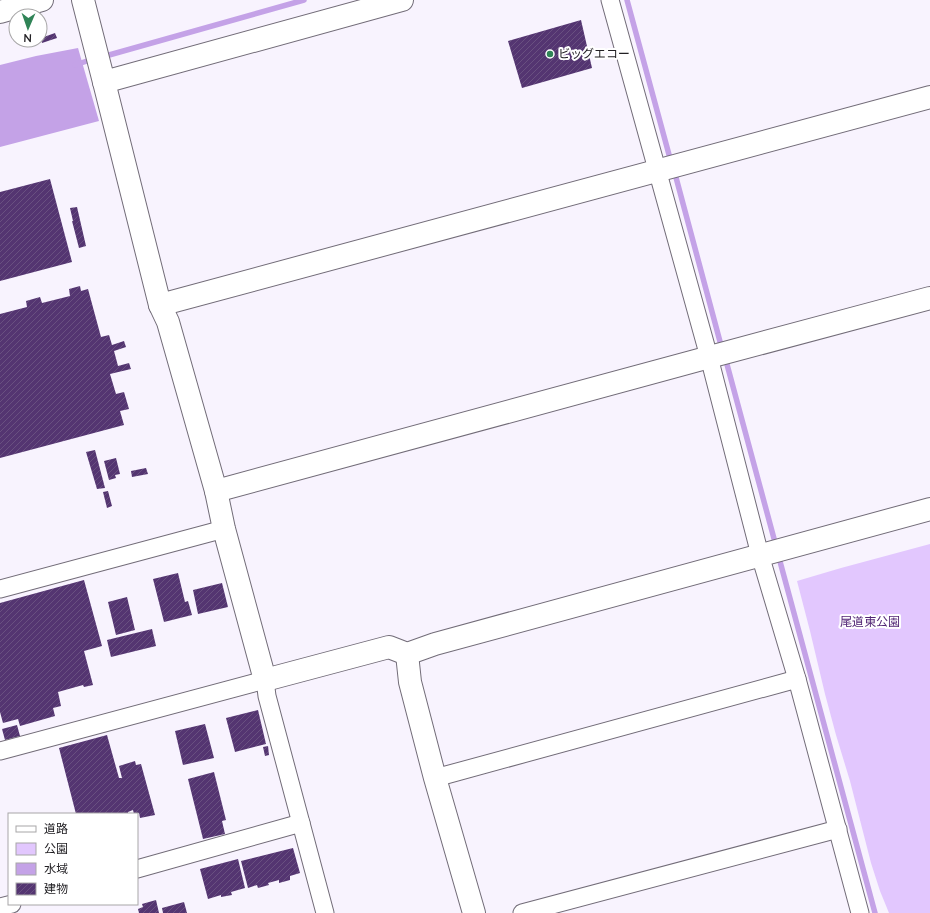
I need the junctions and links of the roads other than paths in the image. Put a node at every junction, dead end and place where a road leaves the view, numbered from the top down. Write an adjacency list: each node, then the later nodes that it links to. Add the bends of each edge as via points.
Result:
1 (42, 0): 5 (street)
2 (82, 0): 6 (street)
3 (402, 0): 6 (street)
4 (610, 0): 8 (street)
5 (0, 12)
6 (102, 74): 10 (street)
7 (930, 97): 8 (street)
8 (668, 167): 10 (street); 11 (street)
9 (930, 298): 11 (street)
10 (160, 304): 12 (street, via 168,322)
11 (719, 354): 12 (street); 15 (street)
12 (216, 491): 14 (street)
13 (930, 509): 15 (street)
14 (224, 529): 16 (street); 19 (street)
15 (772, 552): 17 (street, via 435,644); 18 (street)
16 (0, 589)
17 (407, 654): 19 (street, via 389,647); 21 (street, via 410,682)
18 (797, 679): 21 (street); 23 (street)
19 (265, 680): 20 (street); 22 (street)
20 (0, 751)
21 (435, 778): 26 (street)
22 (301, 823): 24 (street); 25 (street)
23 (838, 829): 27 (street); 28 (street)
24 (138, 869)
25 (325, 913)
26 (474, 913)
27 (522, 913)
28 (860, 913)

